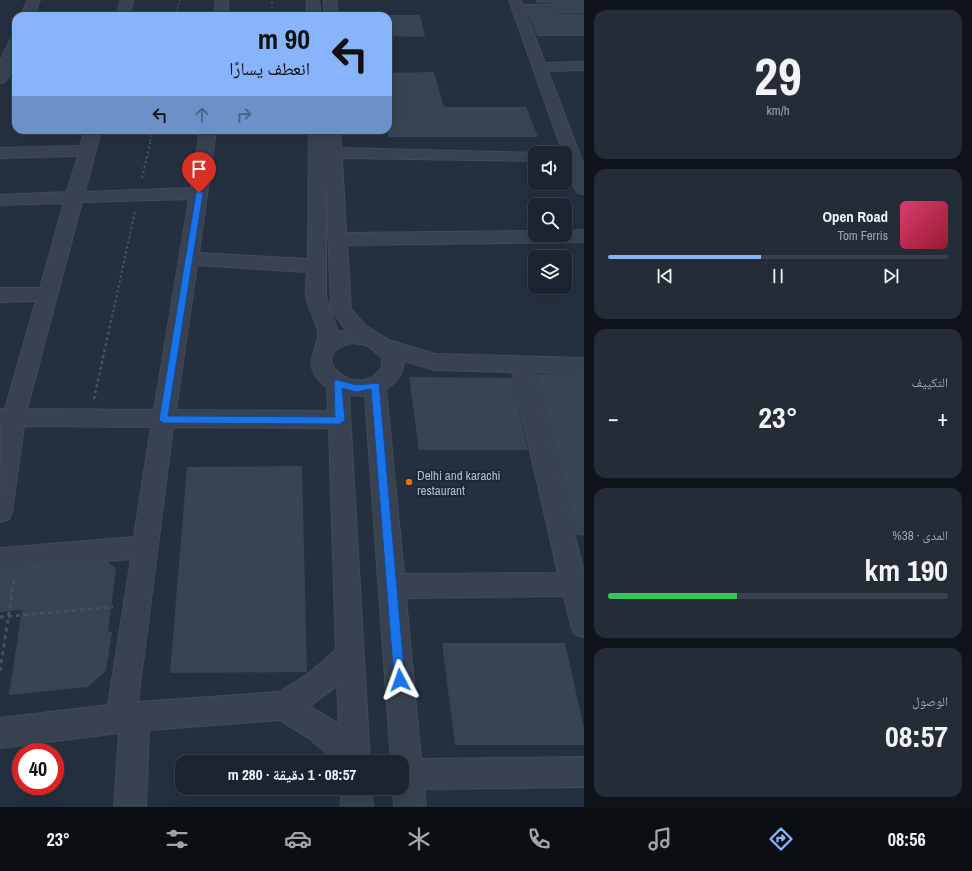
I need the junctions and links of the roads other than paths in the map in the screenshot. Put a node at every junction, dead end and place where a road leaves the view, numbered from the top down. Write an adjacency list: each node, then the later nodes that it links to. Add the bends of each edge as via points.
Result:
1 (34, 0): 8 (street)
2 (127, 0): 9 (street)
3 (222, 0): 10 (street)
4 (313, 0): 11 (street)
5 (330, 0): 12 (street)
6 (516, 4): 7 (street); 16 (street)
7 (584, 8)
8 (29, 12)
9 (124, 12)
10 (220, 12)
11 (314, 12)
12 (331, 12)
13 (12, 48): 14 (street)
14 (4, 59): 17 (street)
15 (584, 66): 16 (street)
16 (540, 67): 25 (street)
17 (0, 79)
18 (92, 134): 22 (street)
19 (207, 134): 28 (street)
20 (317, 134): 34 (street)
21 (332, 134): 24 (street)
22 (88, 151): 23 (street); 29 (street)
23 (0, 153)
24 (333, 153): 26 (street); 32 (street)
25 (573, 153): 27 (street)
26 (528, 156)
27 (584, 189)
28 (199, 193): 29 (street); 33 (street)
29 (76, 197): 30 (street); 35 (street)
30 (0, 200)
31 (584, 236): 32 (street)
32 (338, 239): 37 (street, via 341,309 352,325)
33 (189, 258): 34 (street); 45 (street)
34 (316, 266): 38 (street, via 316,297 327,326)
35 (48, 294): 36 (street); 44 (street)
36 (0, 295)
37 (378, 342): 38 (street, via 363,337 348,337); 39 (street, via 408,355); 43 (street, via 390,354 393,363 390,373)
38 (326, 346): 42 (street, via 320,362 328,377)
39 (435, 362): 40 (street); 43 (street, via 407,369)
40 (521, 366): 41 (street); 50 (street)
41 (584, 366)
42 (337, 383): 43 (street, via 356,388); 46 (street)
43 (379, 383): 51 (street)
44 (7, 417): 45 (street); 47 (street)
45 (163, 420): 46 (street); 48 (street)
46 (340, 420): 53 (street)
47 (0, 512)
48 (146, 547): 49 (street); 55 (street)
49 (9, 558)
50 (579, 584): 51 (street); 52 (street)
51 (392, 586): 59 (street)
52 (584, 625)
53 (350, 655): 54 (street, via 319,684); 58 (street)
54 (281, 706): 55 (street); 57 (street, via 320,727)
55 (128, 718): 56 (street); 64 (street)
56 (0, 733)
57 (350, 755)
58 (355, 755)
59 (405, 755)
60 (584, 772): 61 (street)
61 (409, 774)
62 (356, 795): 65 (street)
63 (409, 795): 66 (street)
64 (130, 807)
65 (357, 807)
66 (410, 807)

